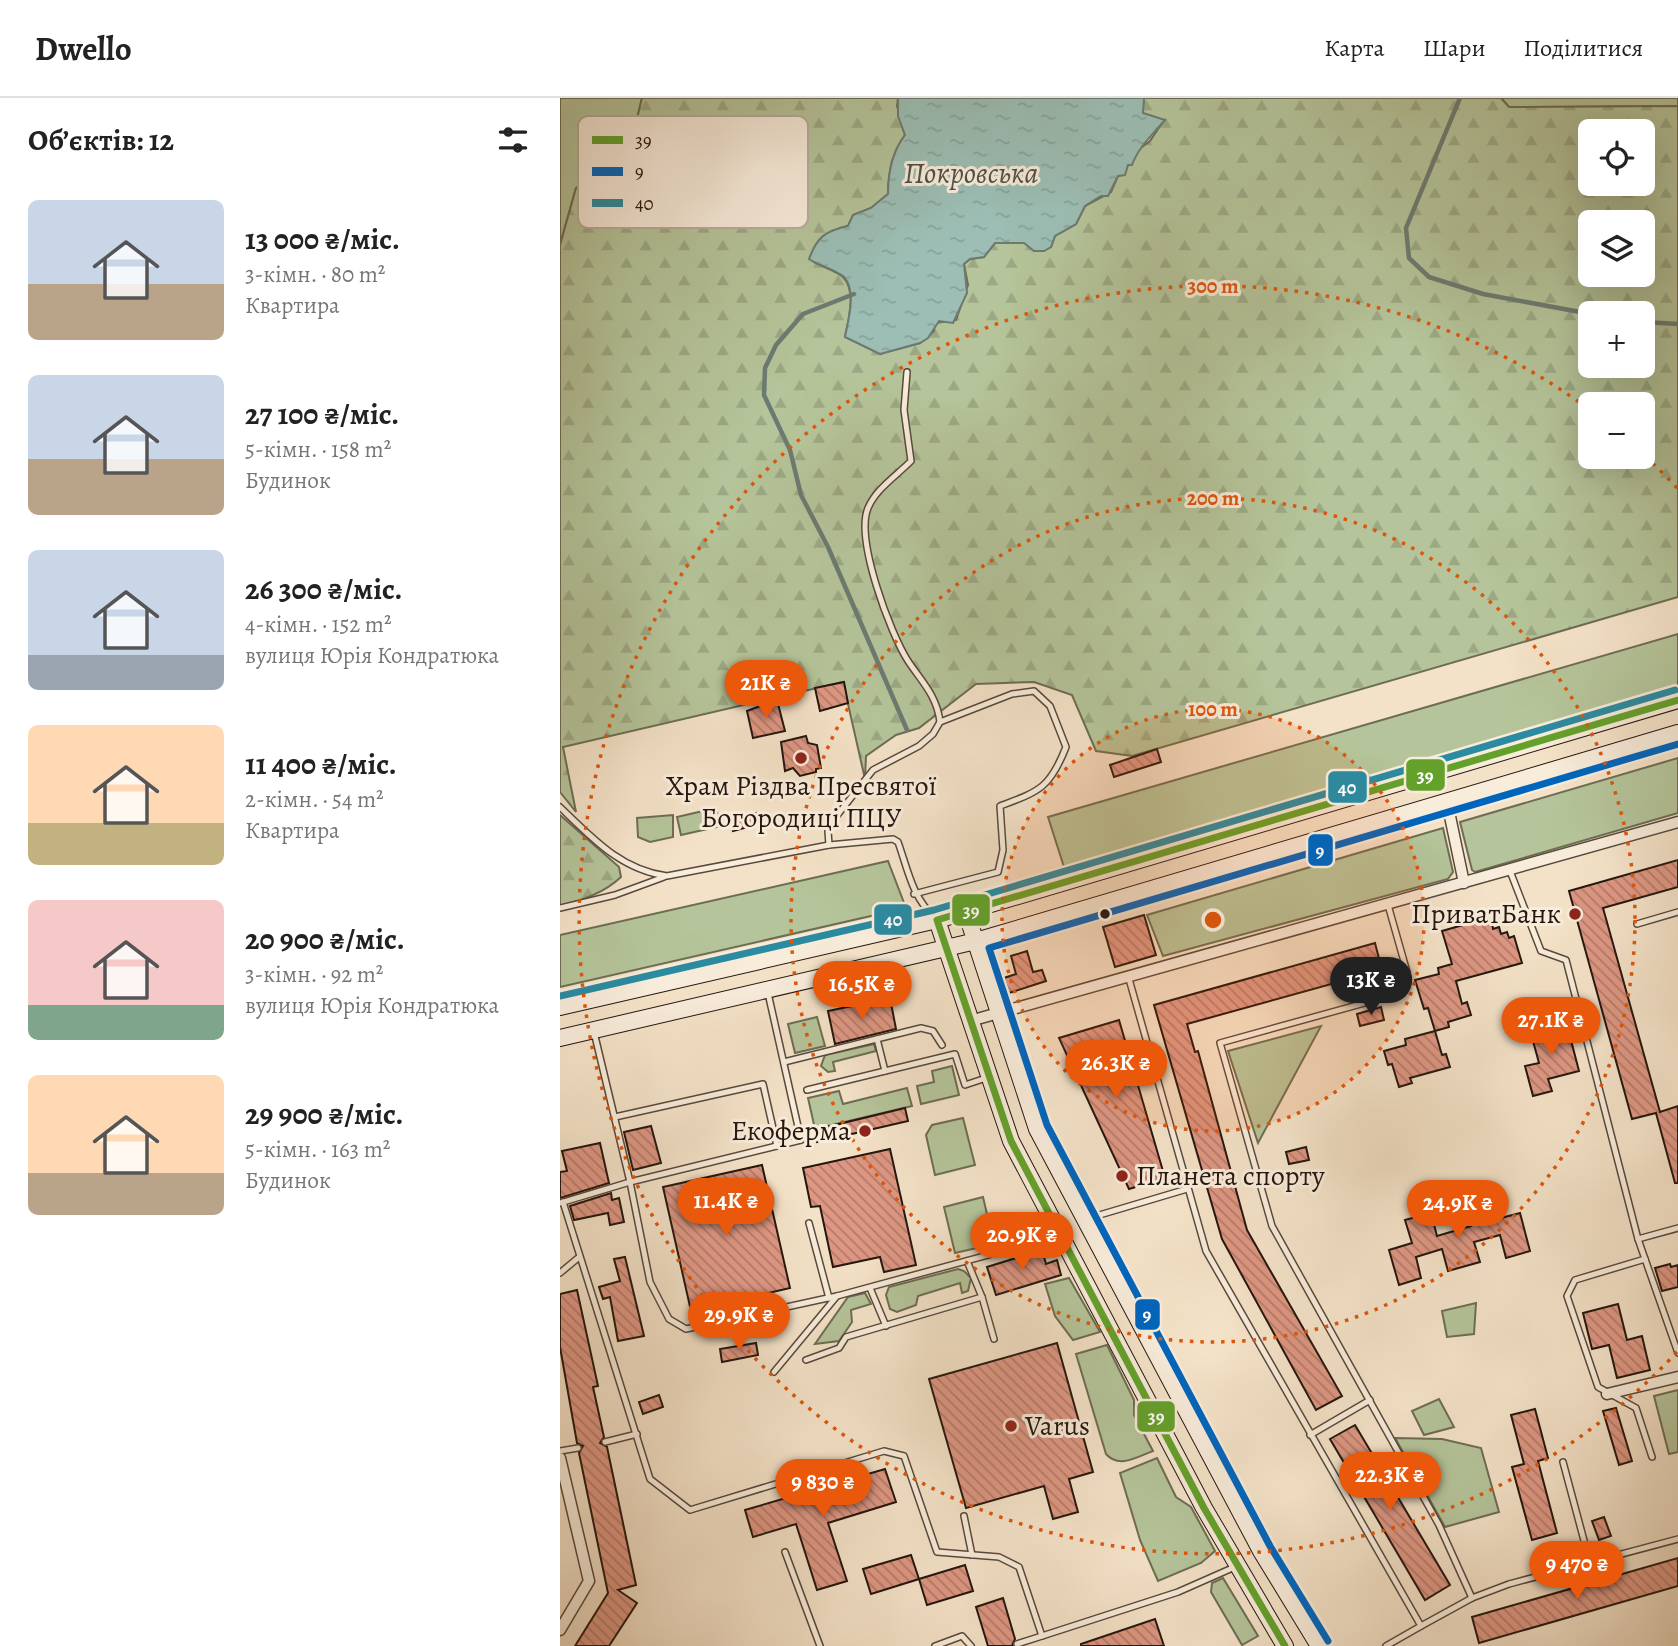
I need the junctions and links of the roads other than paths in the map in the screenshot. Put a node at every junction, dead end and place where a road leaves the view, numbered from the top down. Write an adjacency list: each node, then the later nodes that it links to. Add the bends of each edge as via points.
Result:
1 (906, 372): 3 (lane, via 904,410 911,461 874,495 864,527 871,565 896,638 938,705)
2 (1678, 700): 15 (main road)
3 (940, 722): 8 (lane, via 919,746 873,770 831,823); 12 (lane, via 1012,694 1034,691 1050,706 1066,747 1055,776 1032,794 1000,806 1003,850 998,872)
4 (1678, 733): 5 (main road)
5 (1447, 802): 11 (street); 19 (main road)
6 (560, 807): 10 (lane, via 617,859 645,873)
7 (1678, 822): 9 (street)
8 (829, 845): 10 (lane); 12 (lane, via 893,839 898,842)
9 (1510, 870): 11 (street); 43 (lane, via 1541,951 1566,960)
10 (667, 876): 14 (lane)
11 (1464, 883): 13 (street)
12 (914, 894): 17 (lane)
13 (1388, 905): 21 (street); 61 (lane, via 1407,972 1397,994 1220,1042 1272,1226)
14 (560, 908)
15 (966, 912): 17 (main road); 19 (main road)
16 (1678, 912): 18 (lane)
17 (937, 920): 20 (main road); 23 (main road)
18 (1637, 924)
19 (976, 941): 20 (main road); 24 (main road)
20 (947, 948): 22 (main road); 25 (main road)
21 (1129, 979): 24 (street); 37 (lane)
22 (768, 991): 26 (main road); 30 (lane)
23 (560, 1007)
24 (1000, 1013): 25 (street); 39 (main road, via 1037,1129)
25 (970, 1021): 32 (main road)
26 (593, 1030): 27 (main road); 34 (lane)
27 (560, 1038)
28 (877, 1039): 29 (lane, via 921,1028 933,1031); 30 (lane); 31 (lane)
29 (943, 1045)
30 (784, 1062): 35 (lane, via 801,1140)
31 (886, 1071): 32 (lane, via 955,1054 965,1085); 33 (lane)
32 (988, 1077): 42 (main road, via 1011,1141)
33 (807, 1090)
34 (615, 1117): 35 (lane, via 763,1084); 36 (lane)
35 (777, 1146): 36 (lane)
36 (630, 1182): 38 (lane); 51 (lane, via 650,1282 669,1319 686,1329)
37 (1187, 1189): 39 (lane); 63 (lane, via 1206,1251)
38 (561, 1203): 44 (lane)
39 (1083, 1221): 54 (main road)
40 (809, 1223): 51 (lane)
41 (1678, 1228): 43 (lane)
42 (1061, 1234): 46 (lane); 57 (main road)
43 (1638, 1239): 45 (lane)
44 (578, 1258): 47 (lane); 62 (lane)
45 (1645, 1259): 55 (lane); 60 (lane, via 1575,1280 1567,1296 1598,1387)
46 (967, 1261): 48 (lane); 50 (lane)
47 (560, 1273)
48 (870, 1288): 49 (lane); 52 (lane)
49 (837, 1296): 51 (lane); 58 (lane)
50 (982, 1297): 52 (lane); 53 (lane)
51 (829, 1298)
52 (886, 1326): 56 (lane, via 846,1337 839,1348)
53 (994, 1339)
54 (1154, 1348): 57 (main road); 77 (main road)
55 (1678, 1353)
56 (806, 1360)
57 (1128, 1360): 75 (main road)
58 (774, 1372)
59 (1678, 1377): 60 (street)
60 (1606, 1394): 67 (lane, via 1636,1409)
61 (1370, 1400): 63 (lane); 76 (lane, via 1439,1525)
62 (637, 1434): 64 (lane); 73 (lane, via 650,1479 690,1510 884,1451 904,1456 937,1552)
63 (1310, 1435): 79 (lane)
64 (605, 1442)
65 (578, 1448): 66 (lane)
66 (560, 1451)
67 (1652, 1457)
68 (560, 1458): 80 (street, via 589,1581)
69 (1563, 1462): 74 (lane)
70 (964, 1516): 73 (lane)
71 (1678, 1539): 74 (lane)
72 (785, 1552): 83 (lane)
73 (972, 1555): 81 (lane, via 999,1557 1019,1567)
74 (1590, 1563): 76 (lane)
75 (1237, 1566): 78 (main road); 81 (lane, via 1178,1592)
76 (1472, 1598): 79 (lane)
77 (1296, 1609): 78 (main road); 87 (main road)
78 (1271, 1622): 86 (main road)
79 (1421, 1626): 88 (lane)
80 (560, 1630)
81 (1042, 1636): 82 (lane)
82 (1017, 1644)
83 (820, 1646)
84 (934, 1646): 85 (lane, via 962,1636)
85 (971, 1646)
86 (1285, 1646)
87 (1319, 1646)
88 (1386, 1646)

